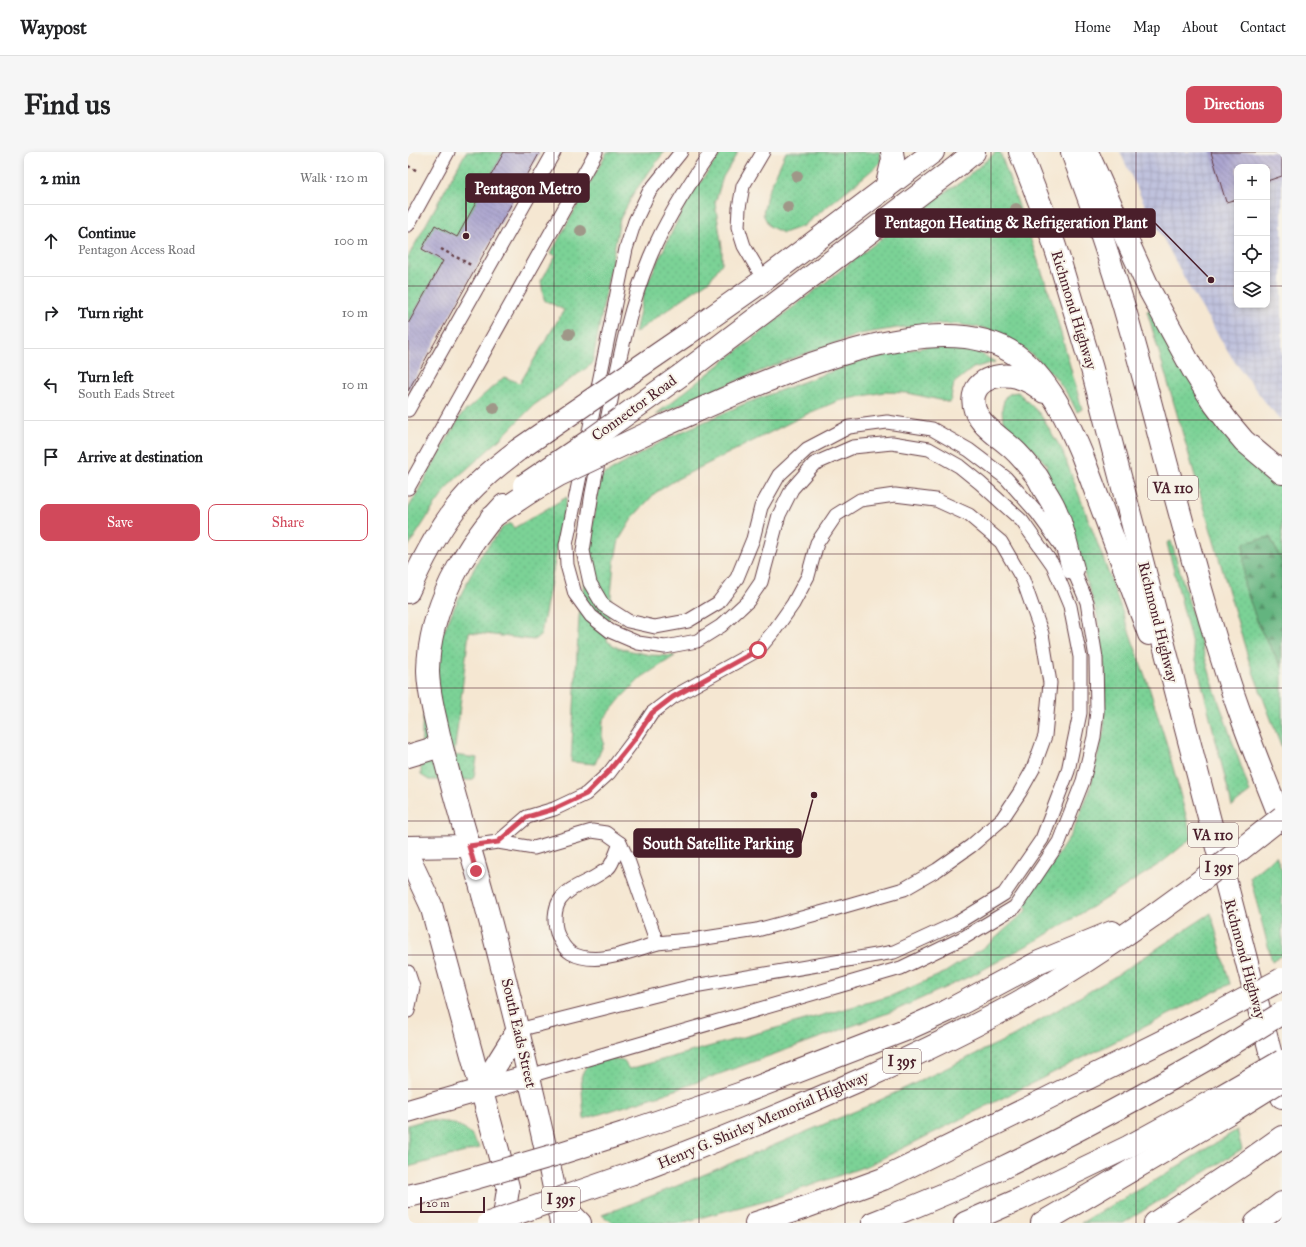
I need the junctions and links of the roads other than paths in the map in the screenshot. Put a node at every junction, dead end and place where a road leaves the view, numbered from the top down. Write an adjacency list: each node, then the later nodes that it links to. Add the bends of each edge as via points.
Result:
1 (448, 152): 14 (lane)
2 (554, 152): 17 (lane)
3 (596, 152): 19 (lane)
4 (681, 152): 39 (lane, via 649,192 635,221 626,250 566,545 567,565 575,594 591,616 610,631 638,643 666,647 697,641 721,626 748,601 761,582 779,515 792,489 814,464 853,447 892,443 929,449 959,466 1022,521 1054,565 1070,606 1080,657 1080,713 1068,771 1042,839 1004,894 957,923 894,952 688,987)
5 (711, 152): 21 (lane, via 686,189 650,257 635,297 625,336 592,493 583,551 590,583 603,605 628,621 655,627 688,621 718,603 737,578 761,508 779,475 807,449 849,428 888,422 932,429 969,450 1006,478 1037,512 1061,546)
6 (763, 152): 15 (lane, via 744,186 738,227 744,246)
7 (892, 152): 13 (main road, via 893,159)
8 (933, 152): 13 (main road, Connector Road)
9 (974, 152): 20 (main road, Connector Road, bridge, via 681,375)
10 (1020, 152): 23 (main road, Richmond Highway / VA 110, via 1046,219 1081,330)
11 (1072, 152): 27 (main road, VA 110, via 1096,217 1130,328 1221,658)
12 (1087, 152): 18 (main road, via 1150,290 1193,370 1213,402 1244,441)
13 (886, 188): 15 (main road, Connector Road)
14 (408, 225)
15 (764, 280): 22 (main road, Connector Road, bridge, via 518,450 484,477 456,508 429,550)
16 (1056, 402): 20 (main road, bridge, via 1038,376 1006,349 964,337 908,338 872,345 821,360 663,426); 21 (main road, via 1026,380 1004,376 985,380 976,389 973,400 981,420 1036,475 1056,511); 23 (main road, via 1082,455)
17 (408, 410)
18 (1282, 473)
19 (408, 488)
20 (526, 489): 24 (main road, via 491,518 446,589 430,645 428,671)
21 (1073, 569): 41 (lane, via 1087,602 1096,658 1097,711 1094,737 1083,781 1059,842 1015,907 965,938 901,968)
22 (408, 592)
23 (1190, 744): 44 (main road, Richmond Highway / VA 110)
24 (441, 746): 25 (main road); 30 (main road)
25 (408, 756)
26 (1282, 817): 33 (main road, Henry G. Shirley Memorial Highway / I 395, bridge)
27 (1282, 822)
28 (498, 842): 29 (lane, via 534,848 592,831 606,833); 30 (lane); 34 (lane, via 527,817 554,809 586,794 608,772 652,713 673,697 758,650 793,604 808,576 817,543 836,515 860,500 896,495 936,500 969,515 1001,542 1023,580 1042,634 1050,683 1045,736 1033,769 1002,819 971,846 904,889 757,930)
29 (620, 843): 34 (lane); 34 (lane, via 610,867 591,880 573,887 560,900 555,912 556,929 562,943 570,952 582,957 613,957)
30 (469, 846): 31 (main road); 39 (main road, South Eads Street, via 501,958)
31 (408, 847)
32 (408, 856): 43 (main road, via 431,905)
33 (1154, 915): 49 (main road, bridge, via 1039,962 953,1008 905,1030 742,1093 550,1156); 52 (main road, Henry G. Shirley Memorial Highway / I 395, bridge, via 1113,944 1016,1003 905,1060 700,1148)
34 (657, 943)
35 (408, 972): 37 (lane, via 413,987)
36 (1282, 979): 57 (main road, bridge, via 1207,1019 883,1179)
37 (408, 1011)
38 (1282, 1013): 58 (main road, bridge, via 1153,1090 1056,1142 1001,1169)
39 (518, 1030): 41 (main road, South Eads Street); 43 (main road)
40 (1282, 1061): 45 (main road, bridge)
41 (529, 1076): 43 (main road); 50 (main road, South Eads Street)
42 (1282, 1080): 45 (main road, bridge)
43 (481, 1089): 46 (main road); 48 (main road)
44 (1282, 1097)
45 (1226, 1104): 59 (main road); 60 (main road)
46 (408, 1111)
47 (1282, 1137): 61 (main road)
48 (508, 1189): 53 (main road); 54 (main road)
49 (408, 1196)
50 (556, 1196): 55 (main road, South Eads Street); 56 (main road)
51 (1282, 1203): 62 (main road)
52 (490, 1223)
53 (503, 1223)
54 (518, 1223)
55 (561, 1223)
56 (580, 1223)
57 (756, 1223)
58 (873, 1223)
59 (965, 1223)
60 (1042, 1223)
61 (1155, 1223)
62 (1256, 1223)

